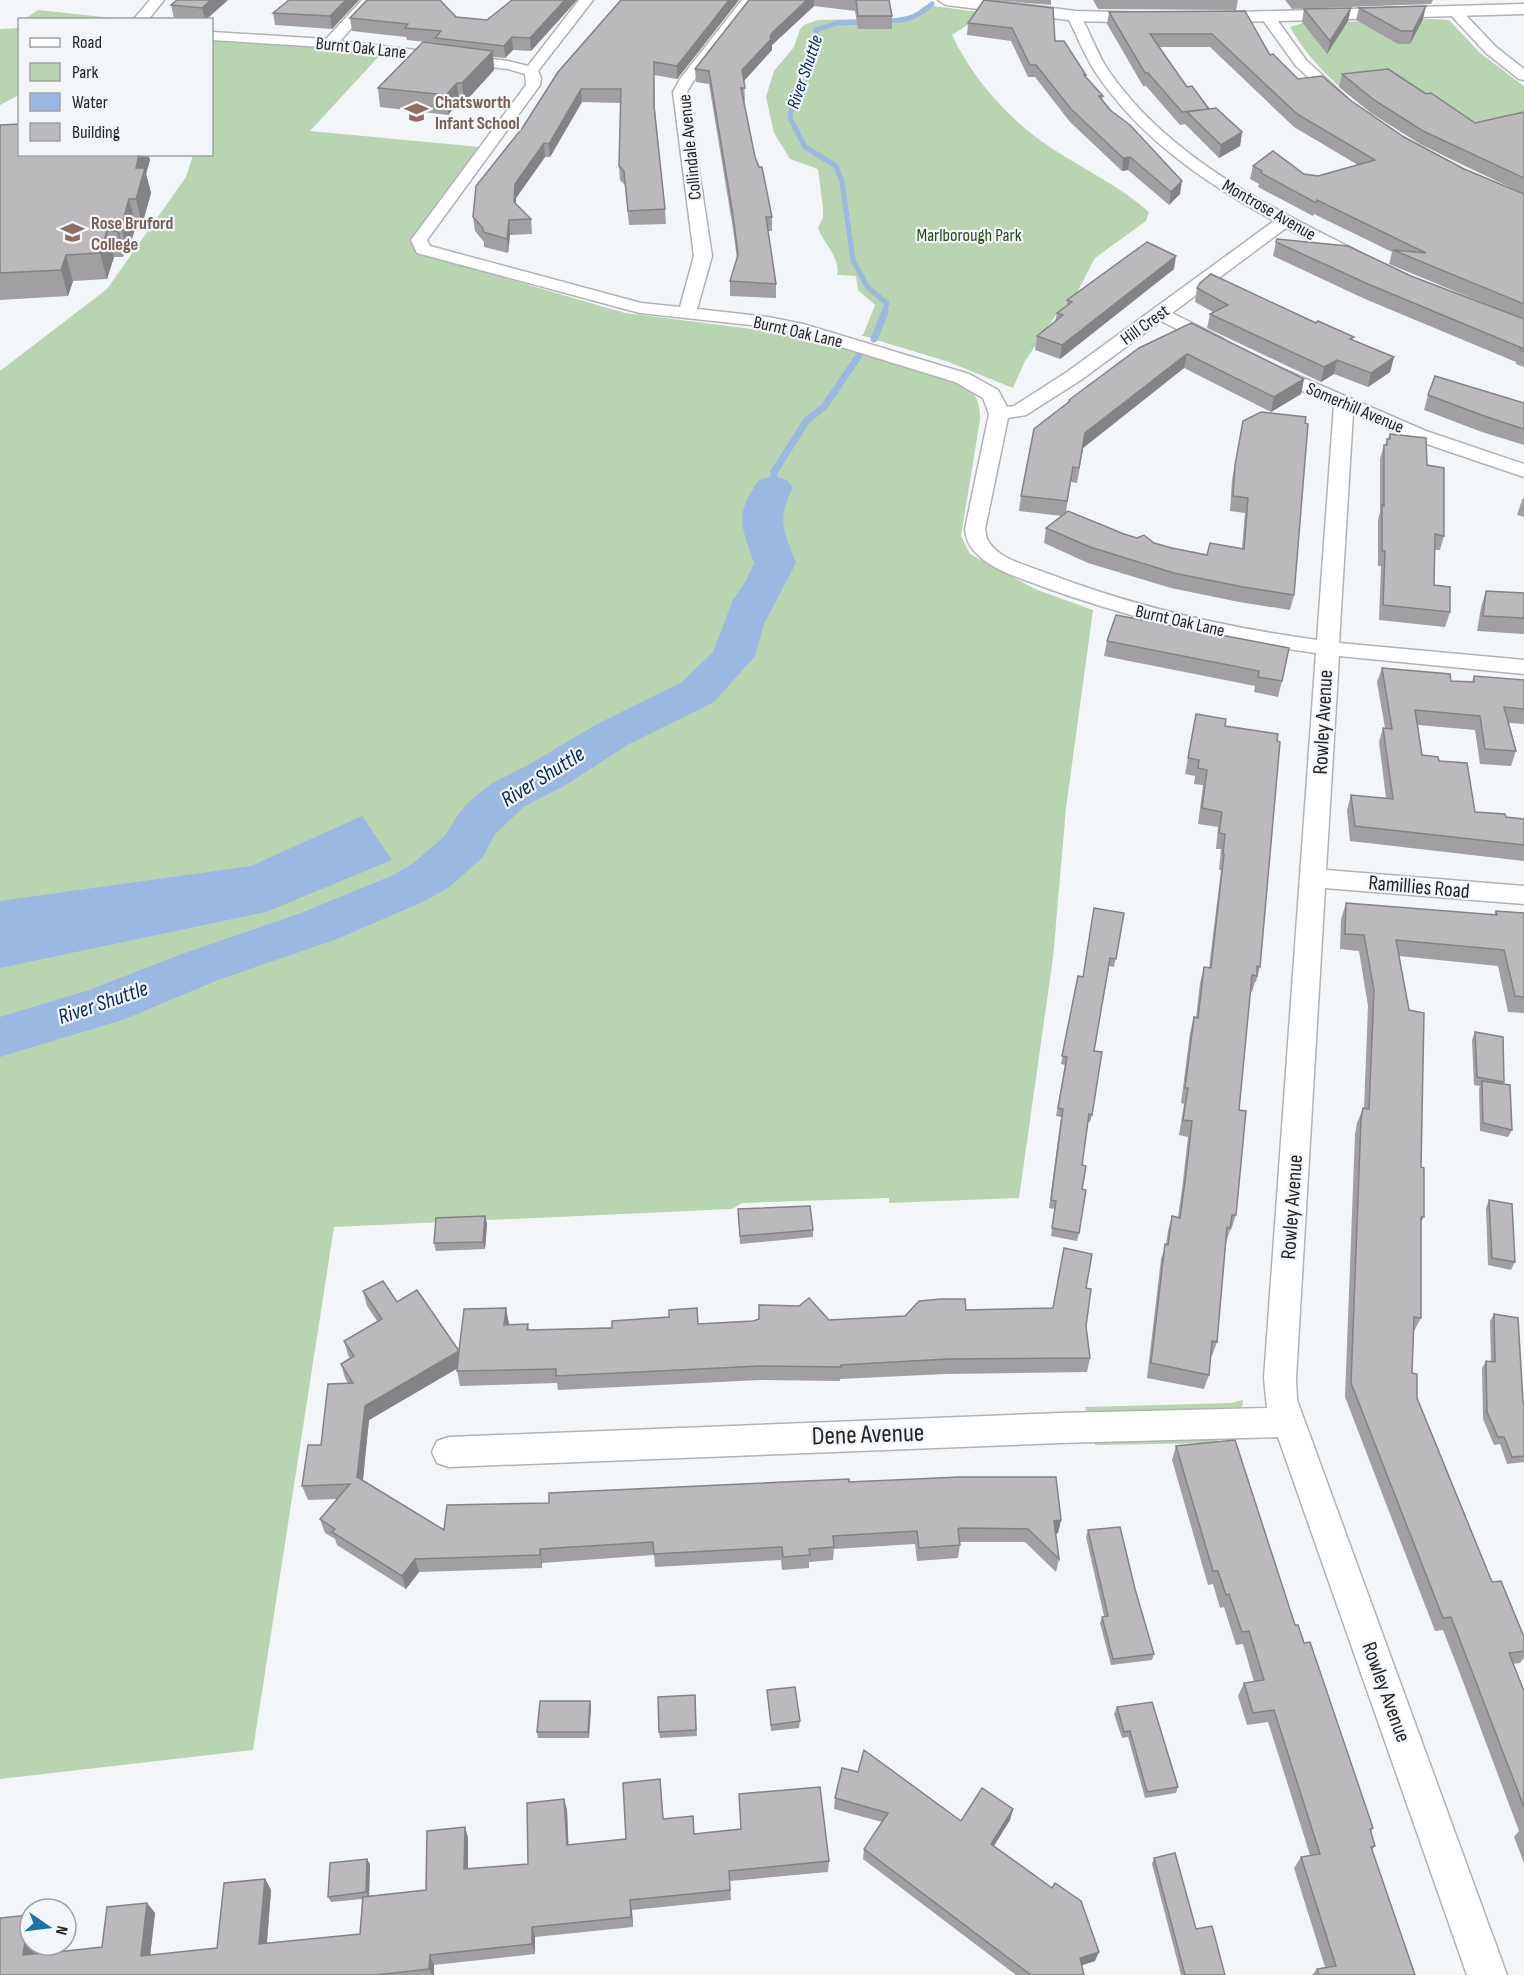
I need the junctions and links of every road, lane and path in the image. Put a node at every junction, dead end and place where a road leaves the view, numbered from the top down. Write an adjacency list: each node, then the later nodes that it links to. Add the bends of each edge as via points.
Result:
1 (157, 0): 10 (street)
2 (370, 0): 14 (street)
3 (586, 0): 15 (street)
4 (749, 0): 20 (street, Collindale Avenue, via 680,92 703,256)
5 (946, 0): 8 (street)
6 (1524, 9): 7 (street)
7 (1454, 11): 9 (street); 16 (street, via 1491,50)
8 (1074, 16): 11 (street); 18 (street, Montrose Avenue, via 1103,73 1140,118 1210,176)
9 (1267, 16): 12 (street); 17 (street, via 1301,63)
10 (142, 18)
11 (1170, 18)
12 (1190, 18)
13 (213, 36): 14 (street, Burnt Oak Lane)
14 (328, 44): 15 (street, Burnt Oak Lane)
15 (531, 71): 20 (street, Burnt Oak Lane, via 533,85 426,229 419,240 422,247 627,305)
16 (1524, 76)
17 (1350, 108)
18 (1285, 221): 19 (street, Montrose Avenue); 21 (street, Hill Crest)
19 (1370, 264)
20 (687, 314): 25 (street, Burnt Oak Lane, via 803,329 943,371 991,394)
21 (1161, 314): 22 (street); 25 (street, Hill Crest, via 1032,404)
22 (1230, 349)
23 (1250, 359): 24 (street, Somerhill Avenue)
24 (1344, 404): 26 (street, Somerhill Avenue, via 1445,445); 27 (street, Rowley Avenue)
25 (999, 414): 27 (street, Burnt Oak Lane, via 975,529 983,549 1017,568 1107,603 1206,629)
26 (1524, 471)
27 (1328, 648): 28 (street, Burnt Oak Lane); 29 (street, Rowley Avenue)
28 (1524, 666)
29 (1314, 878): 30 (street, Ramillies Road); 31 (street, Rowley Avenue, via 1280,1378)
30 (1524, 895)
31 (1288, 1422): 32 (street, Dene Avenue); 33 (street, Rowley Avenue)
32 (449, 1452)
33 (1487, 1975)

